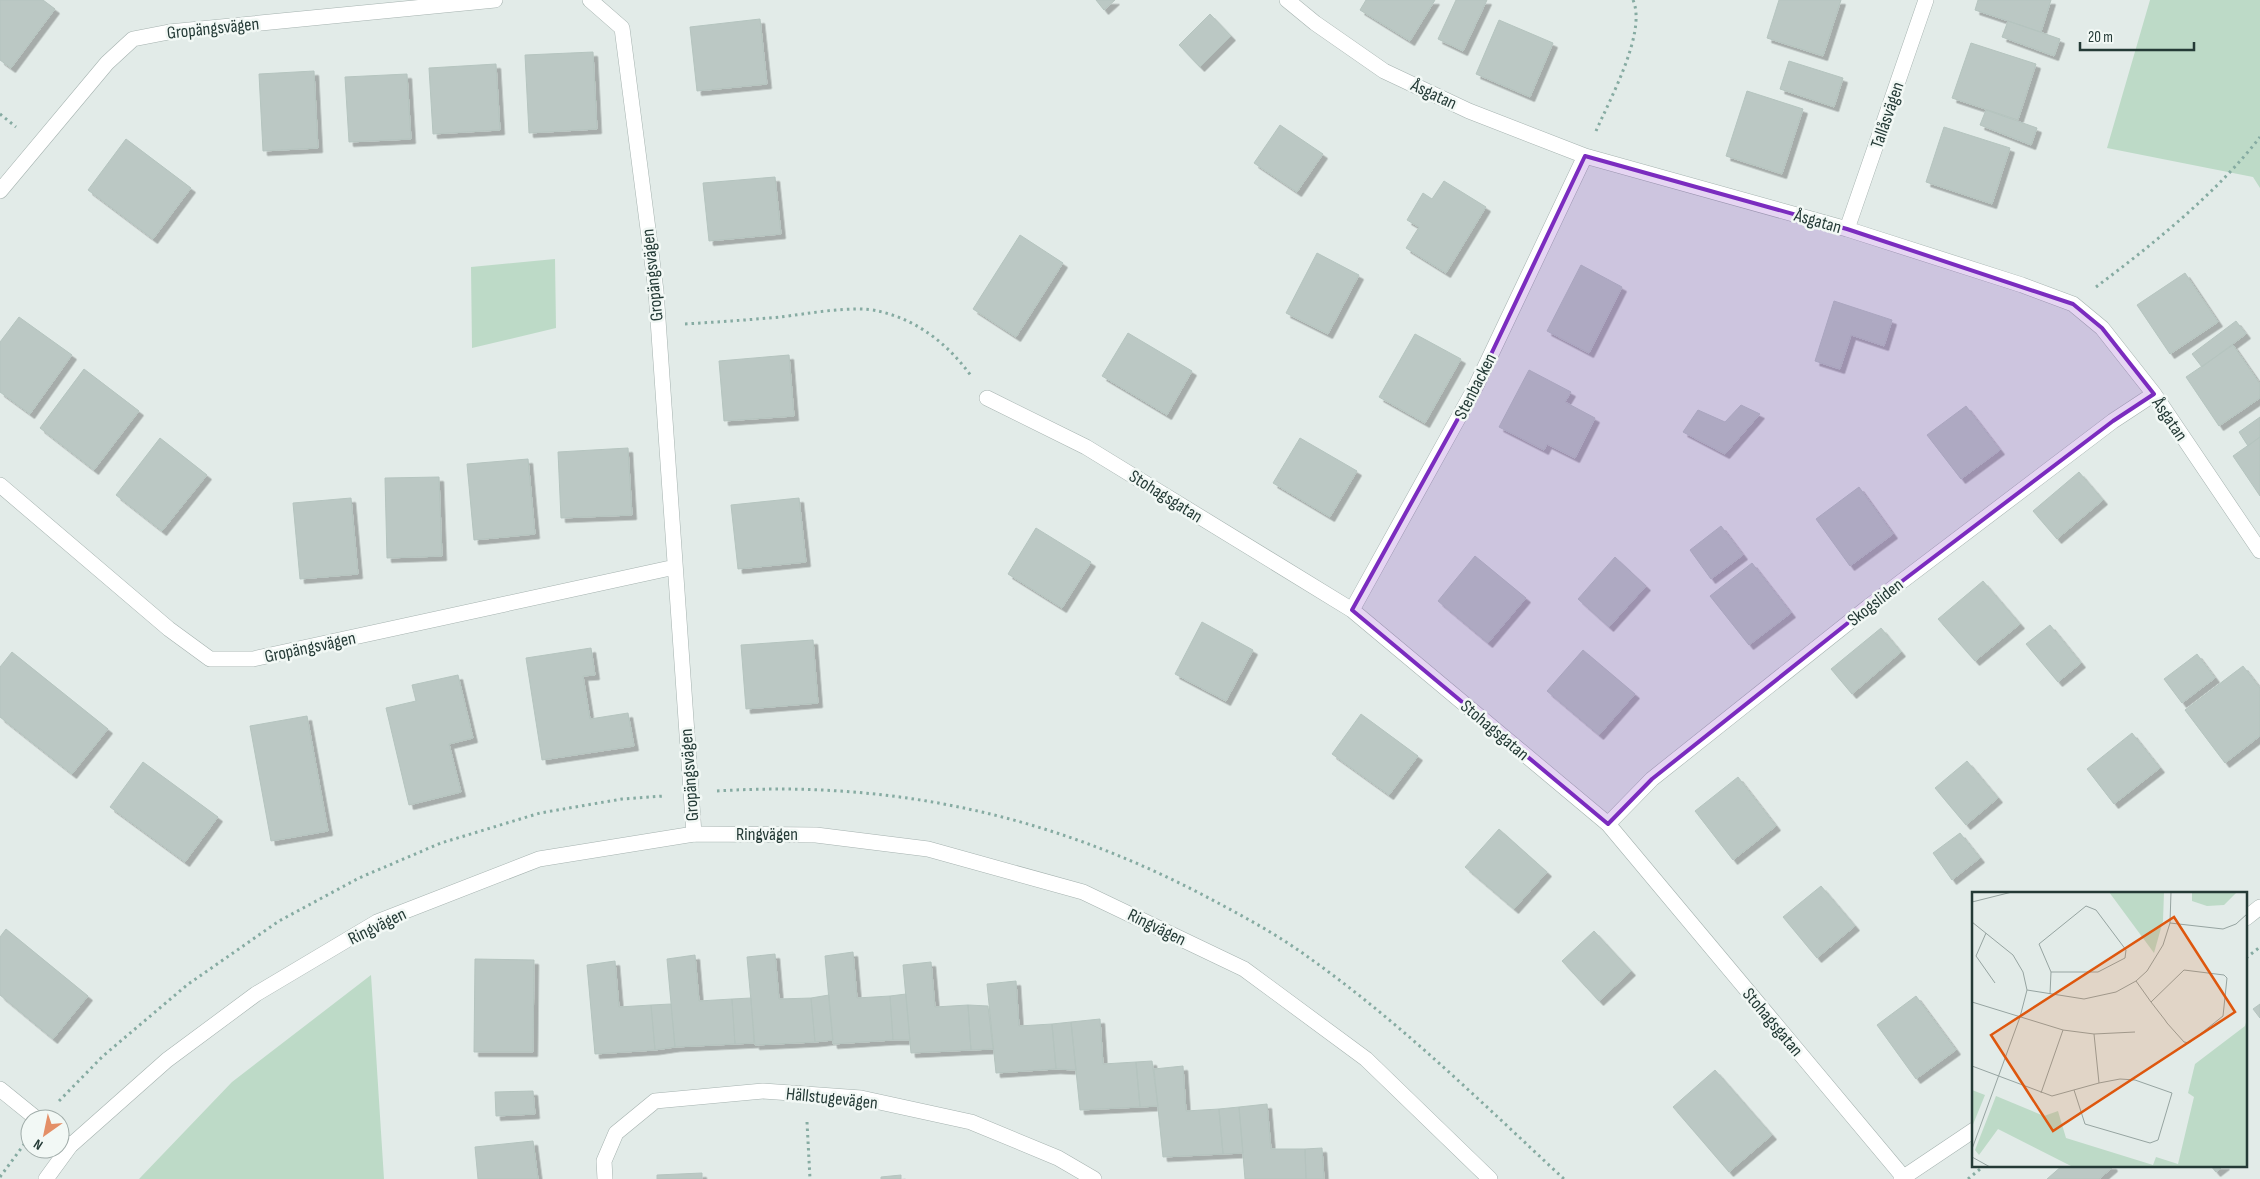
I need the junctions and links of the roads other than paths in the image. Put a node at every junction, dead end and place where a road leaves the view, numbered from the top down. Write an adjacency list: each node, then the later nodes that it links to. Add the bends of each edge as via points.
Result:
1 (495, 0): 6 (street, Gropängsvägen, via 169,32 133,39 107,63)
2 (590, 0): 12 (street, Gropängsvägen, via 622,28 656,292)
3 (1287, 0): 5 (street, Åsgatan, via 1384,71 1469,110)
4 (1926, 0): 7 (street, Tallåsvägen)
5 (1586, 156): 7 (street, Åsgatan); 13 (street, Stenbacken, via 1476,386)
6 (0, 191)
7 (1847, 229): 8 (street, Åsgatan, via 2073,304 2102,328)
8 (2154, 394): 11 (street, Åsgatan); 14 (street, Skogsliden, via 2113,420 1868,607 1652,779)
9 (987, 398): 13 (street, Stohagsgatan, via 1086,447)
10 (0, 485): 12 (street, Gropängsvägen, via 169,629 210,659 253,659)
11 (2260, 551)
12 (675, 567): 15 (street, Gropängsvägen)
13 (1352, 610): 14 (street, Stohagsgatan)
14 (1608, 824): 23 (street, Stohagsgatan)
15 (694, 834): 21 (street, Ringvägen, via 539,859 377,922 256,994); 27 (street, Ringvägen, via 816,835 928,849 1084,892 1244,969 1366,1059)
16 (2260, 907): 17 (street)
17 (2248, 916)
18 (0, 1089): 19 (street)
19 (25, 1109)
20 (1972, 1131): 23 (street)
21 (70, 1138)
22 (56, 1159): 24 (street, Ringvägen)
23 (1903, 1178)
24 (46, 1179)
25 (605, 1179): 26 (street, Hällstugevägen, via 604,1161 616,1133 655,1100 763,1091 861,1098 971,1122 1058,1158)
26 (1094, 1179)
27 (1490, 1179)

